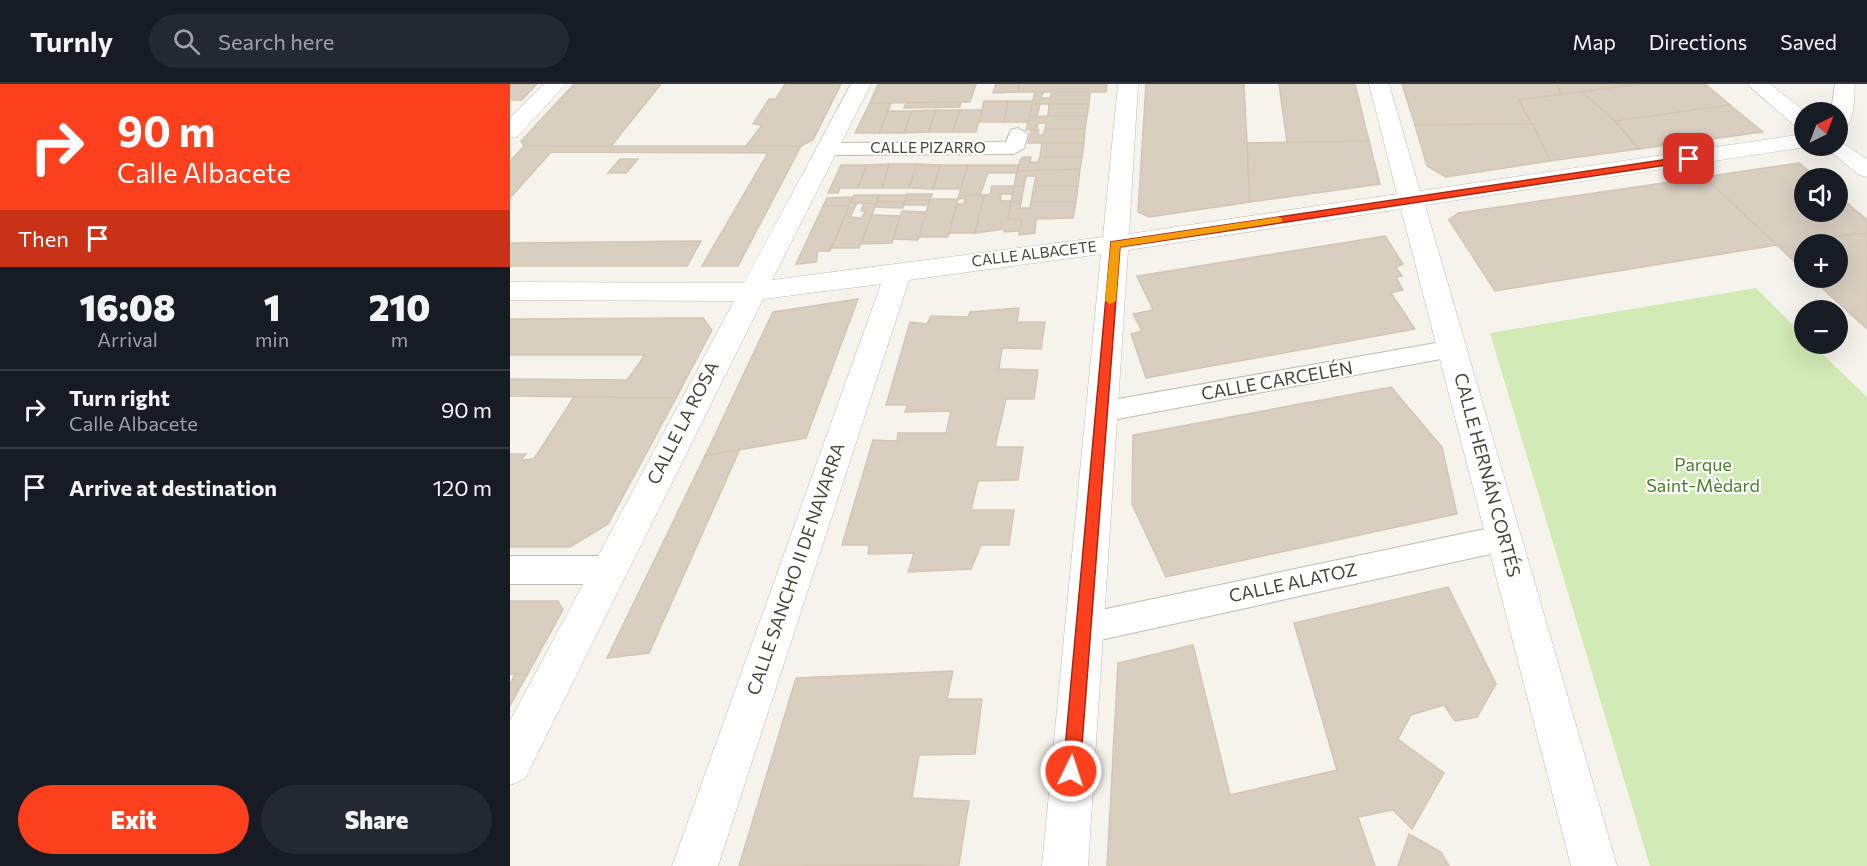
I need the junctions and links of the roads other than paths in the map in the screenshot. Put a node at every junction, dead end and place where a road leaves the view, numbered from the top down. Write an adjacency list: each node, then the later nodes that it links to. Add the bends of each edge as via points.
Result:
1 (556, 84): 9 (street)
2 (861, 84): 12 (street, CALLE LA ROSA)
3 (1128, 84): 16 (street)
4 (1379, 84): 15 (street, CALLE HERNÁN CORTÉS)
5 (1757, 84): 8 (street)
6 (1845, 84): 7 (street)
7 (1844, 102)
8 (1794, 114)
9 (510, 131)
10 (1018, 135): 12 (street, CALLE PIZARRO, via 1014,148)
11 (1794, 143): 15 (street, CALLE ALBACETE)
12 (828, 149): 19 (street, CALLE LA ROSA)
13 (1848, 156): 14 (street)
14 (1867, 170)
15 (1413, 200): 16 (street, CALLE ALBACETE); 20 (street, CALLE HERNÁN CORTÉS)
16 (1115, 244): 17 (street, CALLE ALBACETE); 21 (street)
17 (897, 272): 19 (street, CALLE ALBACETE); 27 (street, CALLE SANCHO II DE NAVARRA)
18 (510, 291): 19 (street, CALLE ALBACETE)
19 (751, 292): 24 (street, CALLE LA ROSA)
20 (1453, 349): 21 (street, CALLE CARCELÉN); 22 (street, CALLE HERNÁN CORTÉS)
21 (1101, 412): 25 (street)
22 (1504, 538): 25 (street, CALLE ALATOZ); 29 (street, CALLE HERNÁN CORTÉS)
23 (510, 570): 24 (street)
24 (608, 570): 26 (street, CALLE LA ROSA)
25 (1082, 629): 28 (street)
26 (510, 764)
27 (695, 866)
28 (1065, 866)
29 (1594, 866)

